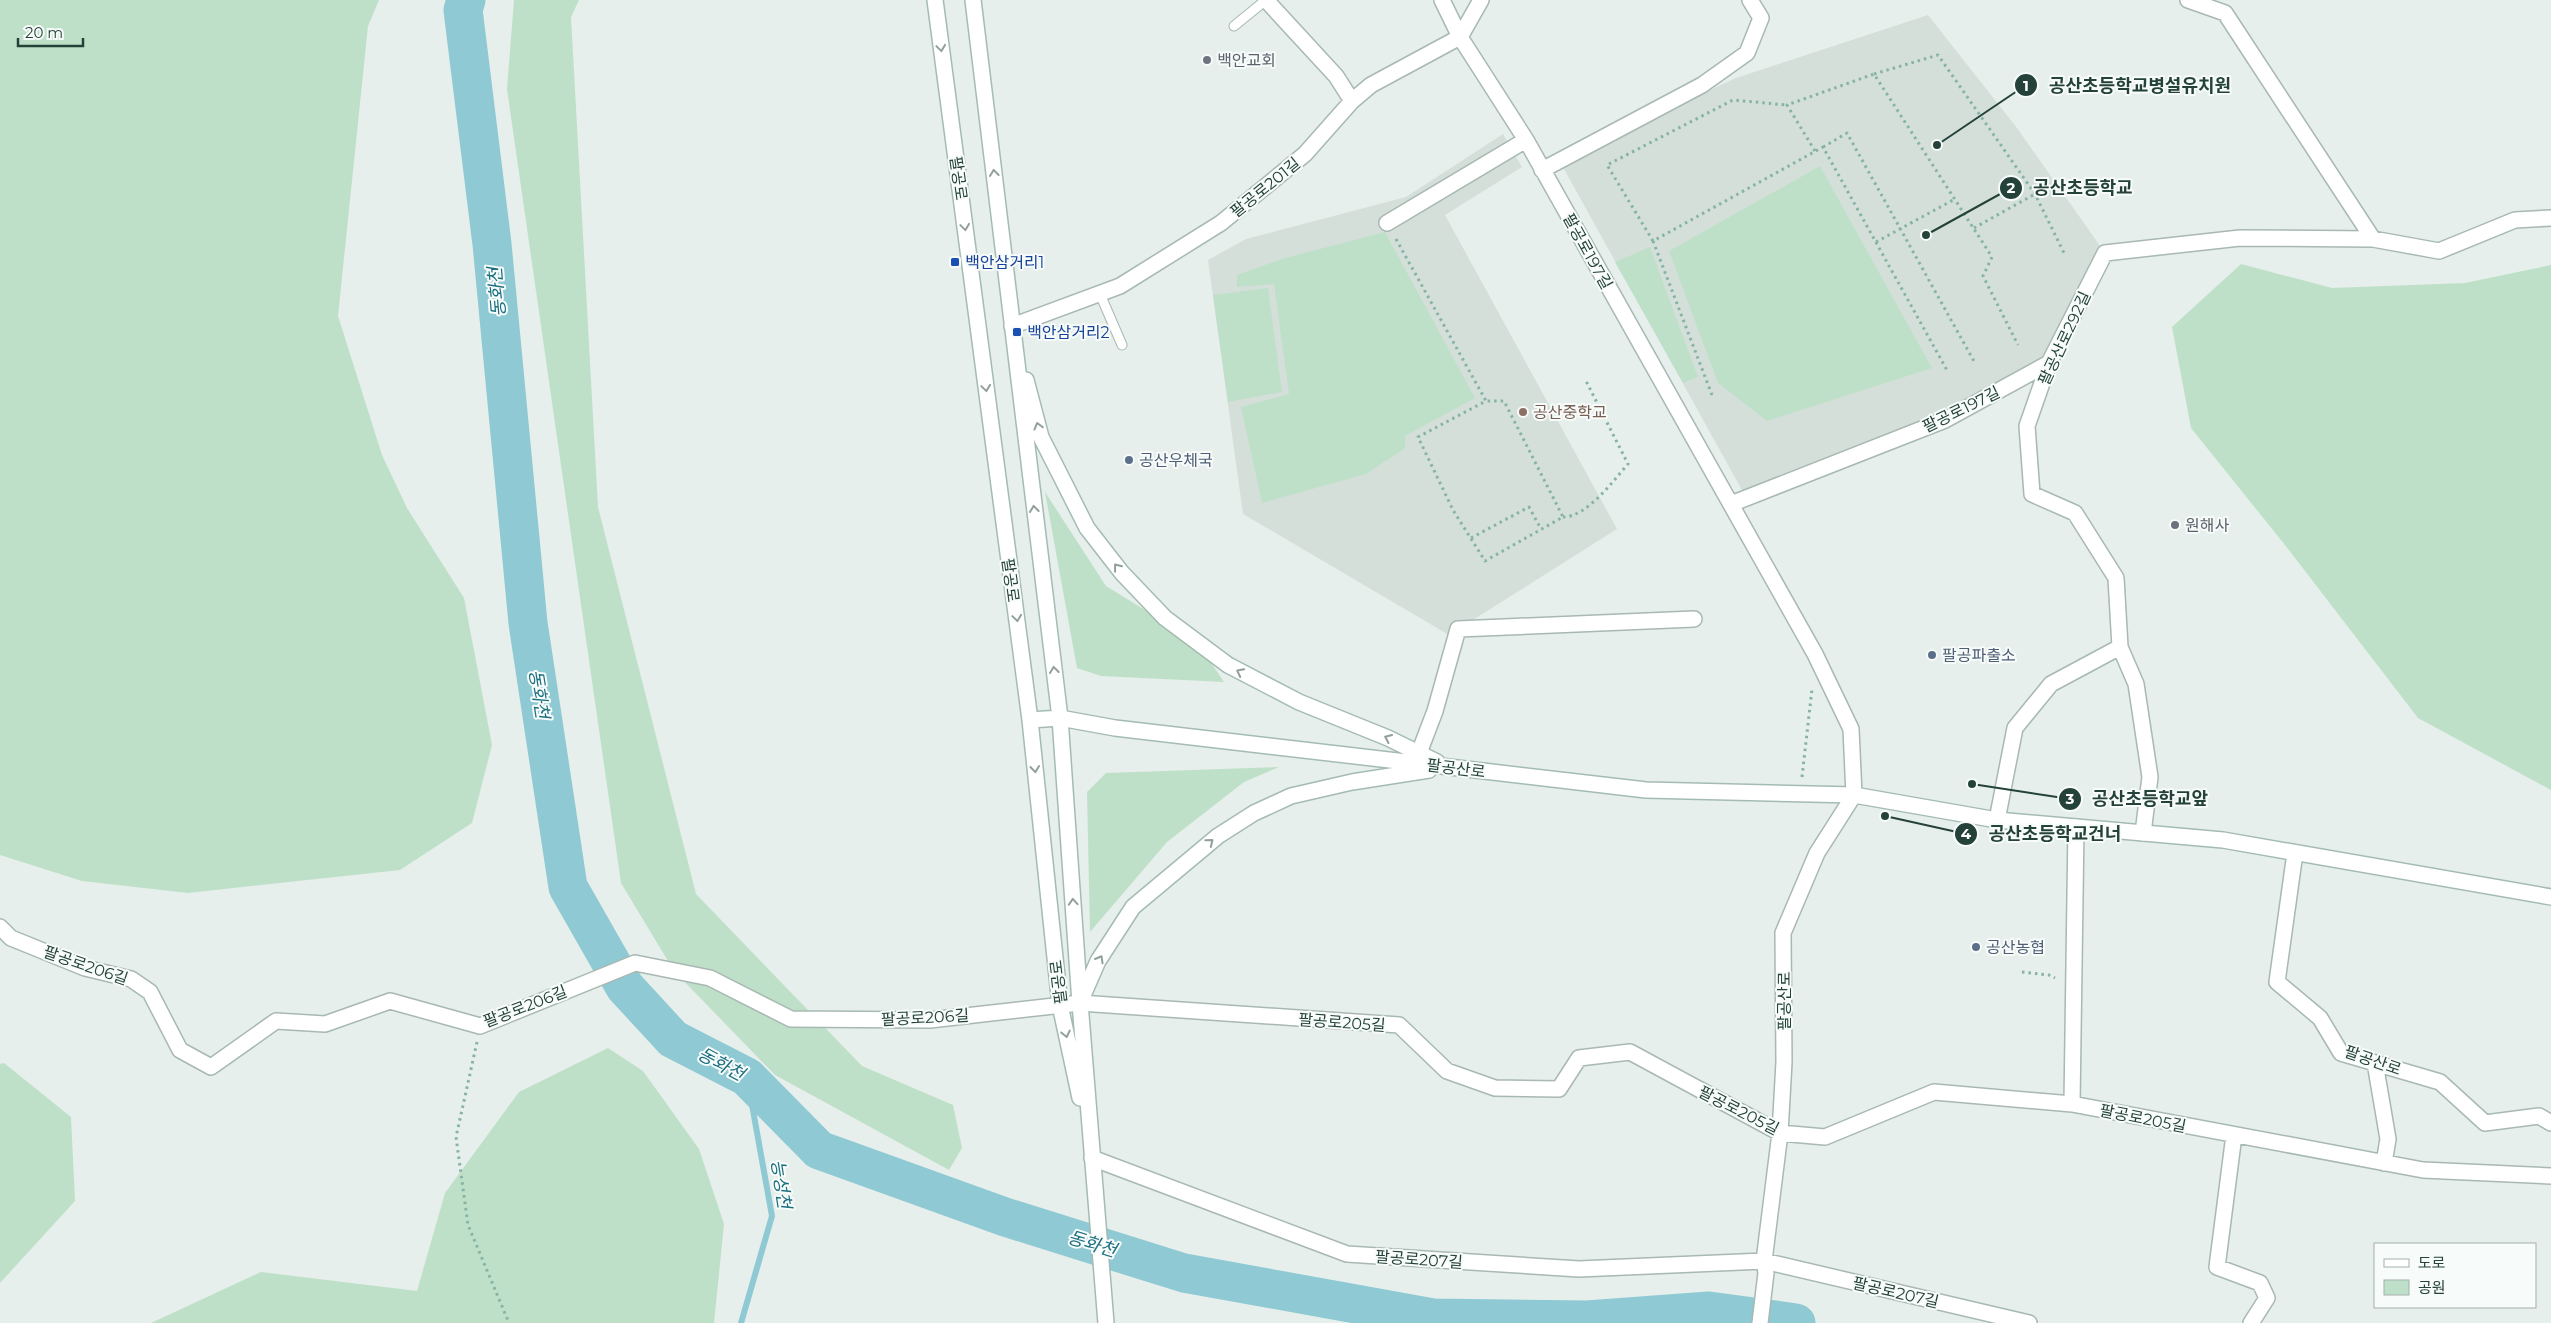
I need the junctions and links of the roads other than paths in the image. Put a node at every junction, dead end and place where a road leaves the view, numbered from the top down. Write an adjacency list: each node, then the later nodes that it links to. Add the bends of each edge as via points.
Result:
1 (935, 0): 24 (street, 팔공로, one-way to 24)
2 (974, 0): 17 (street, 팔공로, one-way to 2)
3 (1266, 0): 8 (lane); 10 (street, via 1336,76)
4 (1442, 0): 9 (street, 팔공로197길)
5 (1481, 0): 9 (street)
6 (1750, 0): 12 (street, via 1761,18 1747,53 1702,85)
7 (2188, 0): 15 (street, via 2225,13)
8 (1234, 26)
9 (1460, 37): 10 (street, 팔공로201길, via 1371,85); 11 (street, 팔공로197길)
10 (1352, 101): 16 (street, 팔공로201길, via 1305,154 1221,223 1120,286)
11 (1526, 140): 12 (street, 팔공로197길); 14 (street)
12 (1542, 170): 20 (street, 팔공로197길)
13 (2551, 218): 15 (street, 팔공산로292길, via 2514,220 2439,251)
14 (1387, 223)
15 (2373, 240): 19 (street, 팔공산로292길, via 2240,238 2105,253)
16 (1100, 294): 17 (street, 팔공로201길); 18 (lane)
17 (1012, 326): 23 (street, 팔공로, one-way to 17); 25 (street, one-way to 17, via 1299,702 1228,665 1165,618 1122,573 1087,528 1041,437)
18 (1122, 345)
19 (2050, 364): 20 (street, 팔공로197길, via 1945,420); 22 (street, 팔공산로292길, via 2027,426 2032,494 2075,513 2116,578)
20 (1731, 504): 27 (street, 팔공로197길, via 1815,654 1851,730)
21 (1694, 619): 25 (street, via 1458,629 1435,711)
22 (2120, 647): 28 (street, via 2051,684 2015,728); 30 (street, 팔공산로292길, via 2136,684 2150,777)
23 (1060, 718): 24 (street, 팔공산로); 26 (street, 팔공산로, via 1125,730); 34 (street, 팔공로, one-way to 23)
24 (1030, 720): 35 (street, 팔공로, one-way to 35)
25 (1418, 753): 26 (street)
26 (1448, 767): 27 (street, 팔공산로, via 1646,790); 34 (street, one-way to 26, via 1098,961 1133,907 1218,836 1254,812 1291,796 1352,782)
27 (1854, 795): 28 (street, 팔공산로); 39 (street, 팔공산로, via 1817,853 1783,932 1784,1062)
28 (1997, 820): 29 (street, 팔공산로)
29 (2076, 827): 30 (street, 팔공산로); 37 (street)
30 (2143, 833): 31 (street, 팔공산로, via 2223,840)
31 (2294, 853): 32 (street, 팔공산로); 36 (street, 팔공산로, via 2277,982 2320,1018 2341,1052)
32 (2551, 897)
33 (0, 927): 35 (street, 팔공로206길, via 11,938 85,968 131,979 150,992 180,1050 211,1068 276,1021 325,1024 390,1001 480,1026 635,963 710,978 791,1020 930,1020)
34 (1080, 1003): 35 (street, 팔공로206길); 39 (street, 팔공로205길, via 1399,1025 1447,1071 1495,1088 1559,1088 1579,1058 1630,1052); 41 (street, 팔공로)
35 (1060, 1005): 41 (street, 팔공로, one-way to 41)
36 (2375, 1063): 38 (street, 팔공산로, via 2440,1082 2485,1123 2539,1116); 42 (street, via 2388,1139)
37 (2072, 1104): 39 (street, 팔공로205길, via 1934,1092 1825,1137); 40 (street, 팔공로205길)
38 (2551, 1123)
39 (1780, 1134): 44 (street, 팔공산로)
40 (2234, 1135): 42 (street, 팔공로205길); 48 (street, via 2217,1267 2260,1283 2267,1298)
41 (1092, 1158): 44 (street, 팔공로207길, via 1347,1254 1579,1269); 45 (street, 팔공로)
42 (2384, 1163): 43 (street, 팔공로205길, via 2423,1170)
43 (2551, 1176)
44 (1765, 1267): 46 (street, 팔공산로); 47 (street, 팔공로207길)
45 (1106, 1323)
46 (1760, 1323)
47 (2029, 1323)
48 (2251, 1323)

